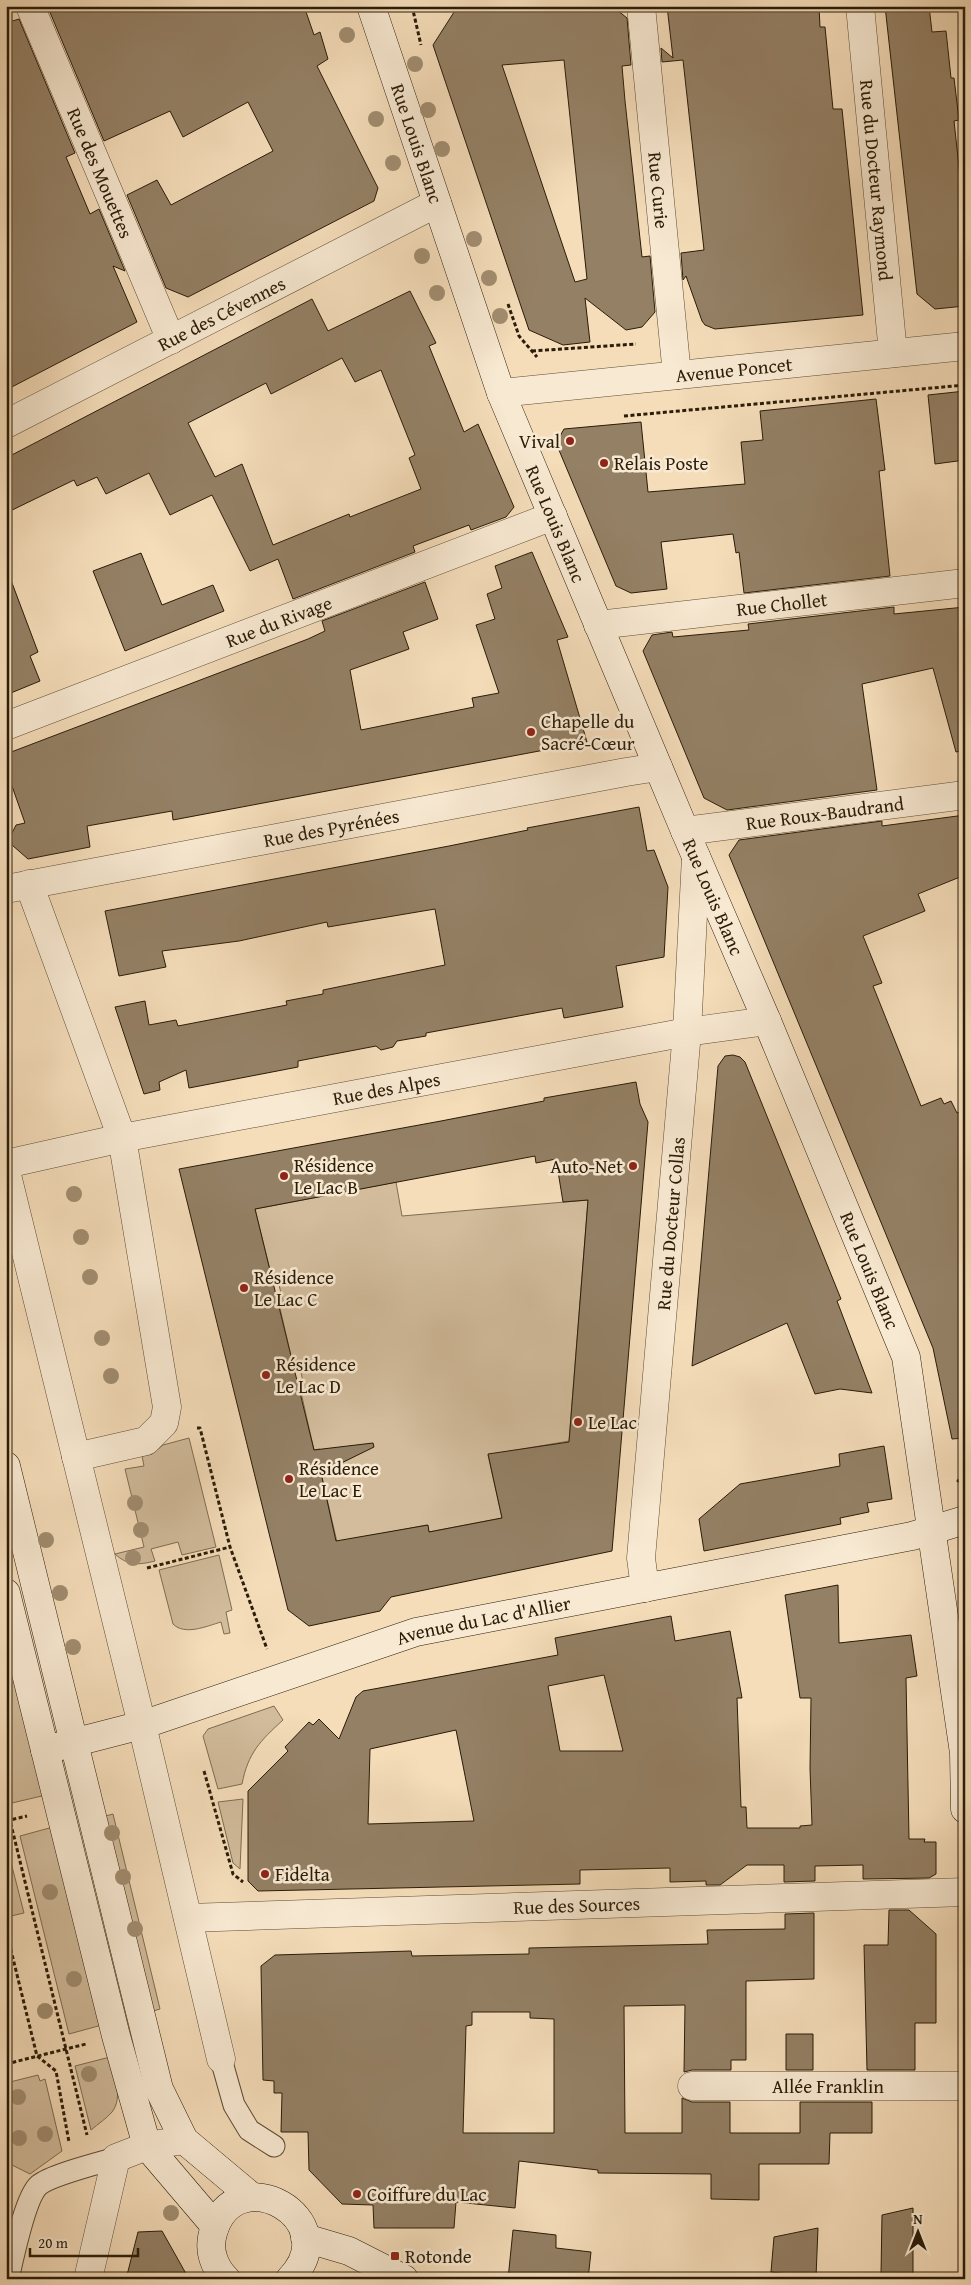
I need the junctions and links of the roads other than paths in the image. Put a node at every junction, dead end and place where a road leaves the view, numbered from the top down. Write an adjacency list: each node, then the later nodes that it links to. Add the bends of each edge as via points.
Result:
1 (30, 6): 6 (street, Rue des Mouettes)
2 (371, 6): 5 (street, Rue Louis Blanc)
3 (641, 6): 9 (street, Rue Curie)
4 (860, 6): 8 (street, Rue du Docteur Raymond)
5 (437, 203): 6 (street, Rue des Cévennes); 10 (street, Rue Louis Blanc)
6 (171, 340): 11 (street, Rue des Cévennes)
7 (965, 346): 8 (street, Avenue Poncet)
8 (893, 353): 9 (street, Avenue Poncet)
9 (678, 375): 10 (street, Avenue Poncet)
10 (501, 393): 12 (street, Rue Louis Blanc)
11 (6, 424)
12 (553, 516): 14 (street, Rue Louis Blanc); 15 (street, Rue du Rivage)
13 (965, 583): 14 (street, Rue Chollet)
14 (598, 625): 16 (street, Rue Louis Blanc)
15 (6, 726)
16 (658, 767): 18 (street, Rue Louis Blanc); 20 (street, Rue des Pyrénées)
17 (965, 795): 18 (street, Rue Roux-Baudrand)
18 (684, 831): 19 (street, Rue Louis Blanc)
19 (696, 857): 21 (street, Rue Louis Blanc); 22 (street, Rue du Docteur Collas)
20 (18, 886): 23 (street)
21 (768, 1021): 22 (street, Rue des Alpes); 29 (street, Rue Louis Blanc, via 906,1357)
22 (687, 1032): 23 (street, Rue des Alpes); 30 (street, Rue du Docteur Collas, via 640,1558)
23 (122, 1138): 24 (street, Rue des Alpes); 26 (street, via 167,1407 164,1424 146,1441)
24 (6, 1164)
25 (6, 1170): 26 (street)
26 (76, 1458): 32 (street)
27 (6, 1466): 33 (street)
28 (965, 1520): 29 (street, Avenue du Lac d'Allier)
29 (932, 1529): 30 (street, Avenue du Lac d'Allier, via 912,1536); 35 (street, Rue Louis Blanc, via 964,1753)
30 (645, 1588): 32 (street, Avenue du Lac d'Allier, via 416,1632)
31 (6, 1593): 34 (street)
32 (142, 1725): 33 (street, Avenue du Lac d'Allier); 37 (street)
33 (74, 1743): 34 (street, Avenue du Lac d'Allier); 41 (street, via 159,2088)
34 (45, 1750): 42 (street, via 116,2036)
35 (965, 1810)
36 (965, 1892): 37 (street, Rue des Sources)
37 (188, 1918): 38 (street)
38 (221, 2059): 43 (lane, via 234,2105 249,2130)
39 (692, 2086): 40 (street, Allée Franklin)
40 (965, 2086)
41 (184, 2140): 42 (street); 45 (street)
42 (148, 2146): 44 (street); 46 (street)
43 (274, 2146)
44 (116, 2158): 48 (lane, via 74,2170 39,2185 25,2210); 49 (street)
45 (252, 2197): 46 (street, via 230,2207); 47 (street, via 277,2201 287,2207 296,2216)
46 (215, 2226): 50 (street, via 211,2250 214,2262)
47 (306, 2238): 51 (street, via 302,2263); 52 (street, via 349,2251)
48 (8, 2279)
49 (88, 2279)
50 (226, 2279)
51 (290, 2279)
52 (404, 2279)

